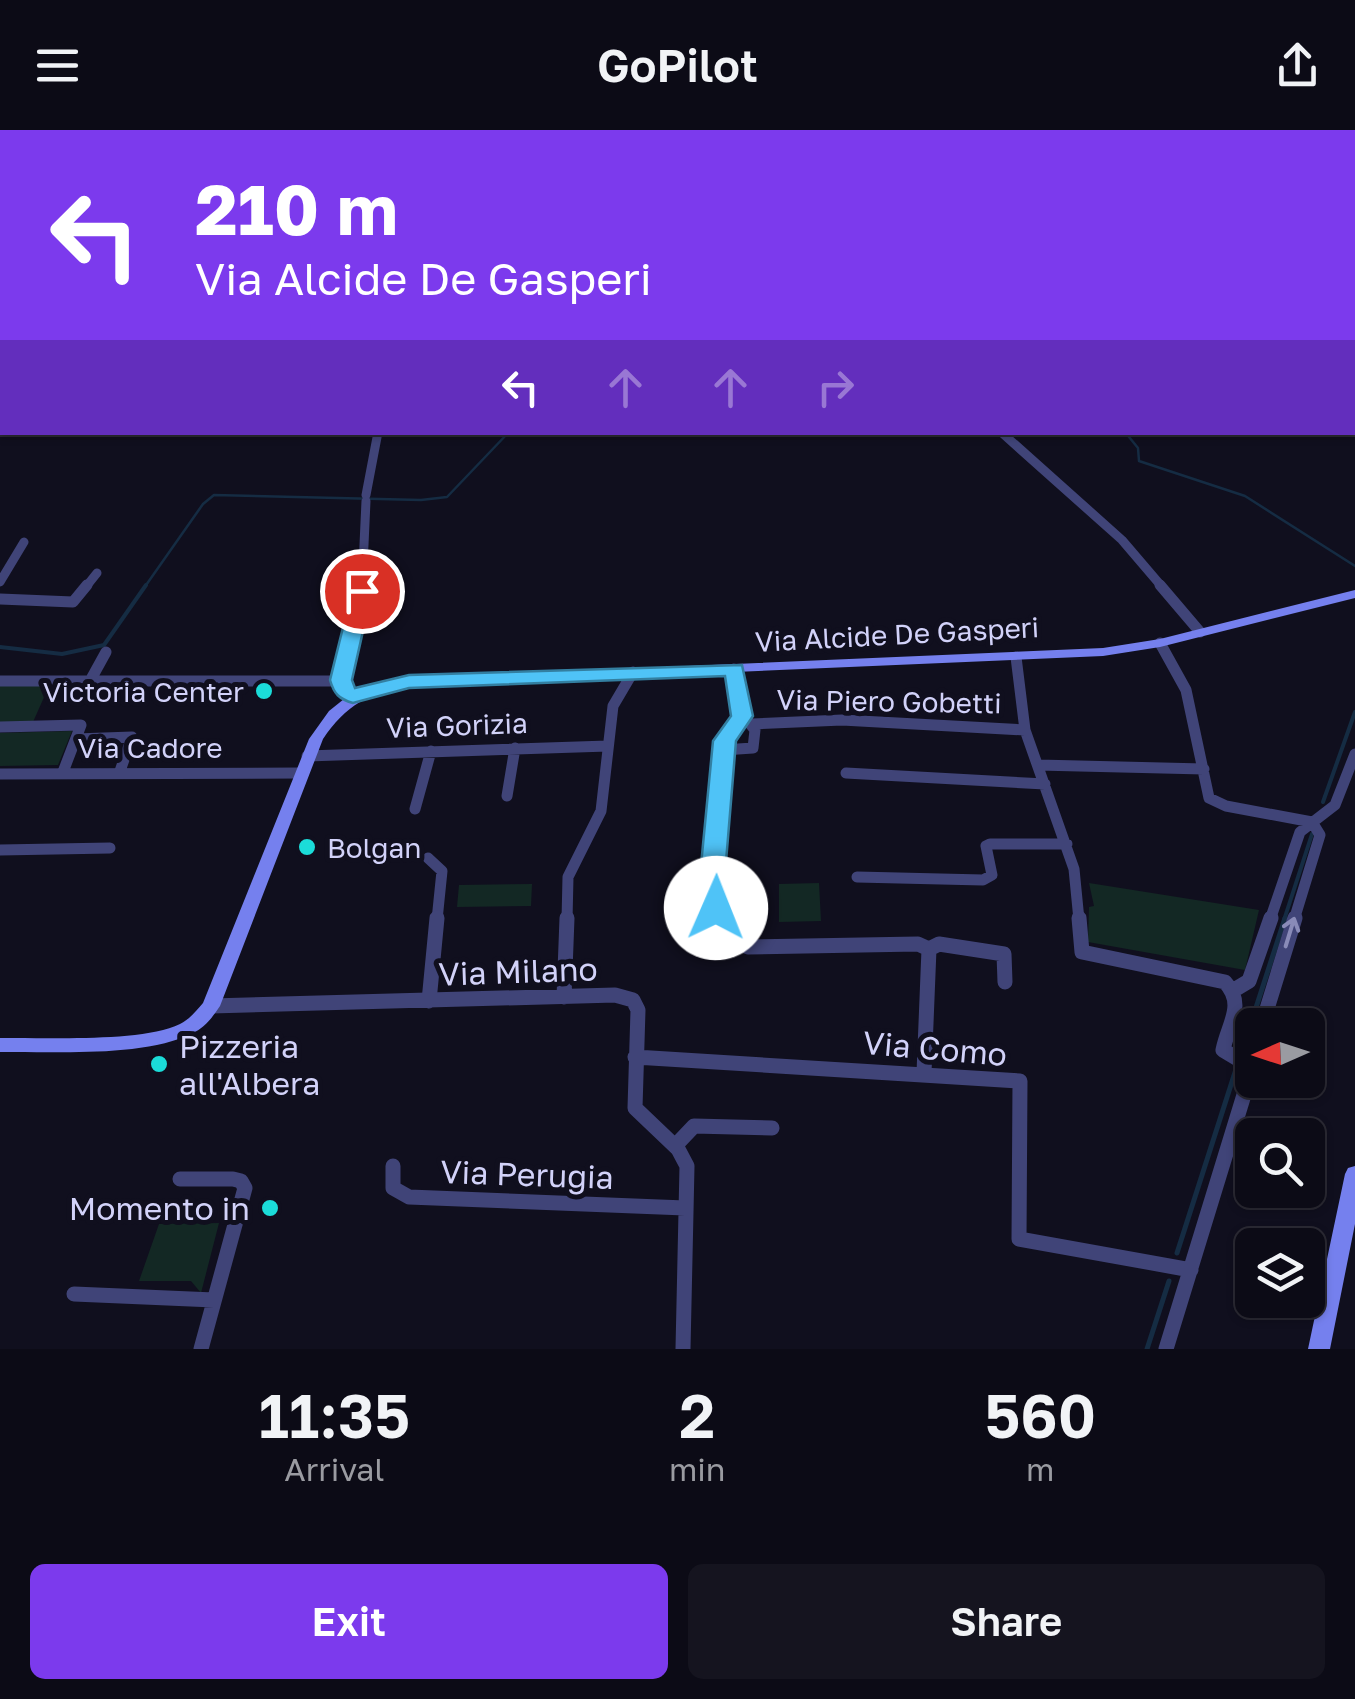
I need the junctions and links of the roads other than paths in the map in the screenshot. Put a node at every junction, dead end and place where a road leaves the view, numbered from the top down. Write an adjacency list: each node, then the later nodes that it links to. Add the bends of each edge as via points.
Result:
1 (377, 435): 14 (street, via 366,498 362,591)
2 (1005, 435): 8 (street, via 1122,540)
3 (24, 542): 5 (street)
4 (97, 573): 7 (street, via 70,603)
5 (0, 582)
6 (1355, 594): 8 (street, Via Alcide De Gasperi)
7 (0, 599)
8 (1200, 632): 9 (street, Via Alcide De Gasperi)
9 (1160, 643): 11 (street, Via Alcide De Gasperi); 29 (street, via 1186,690)
10 (106, 652): 16 (street)
11 (1016, 657): 12 (street, Via Alcide De Gasperi); 20 (street)
12 (734, 669): 13 (street, Via Alcide De Gasperi); 18 (street)
13 (633, 672): 17 (street, Via Alcide De Gasperi, via 409,682); 22 (street, via 614,700)
14 (341, 680): 16 (street); 17 (street)
15 (0, 681): 16 (street)
16 (90, 681)
17 (353, 696): 27 (street, via 332,714)
18 (747, 721): 20 (street, Via Piero Gobetti); 24 (street, via 726,736); 24 (street, via 756,734 751,749)
19 (0, 727): 21 (street, via 81,726)
20 (1025, 730): 28 (street)
21 (76, 738): 30 (street, via 132,737); 31 (street)
22 (608, 746): 23 (street, Via Gorizia); 47 (street, via 600,810 568,877)
23 (515, 748): 25 (street, Via Gorizia); 36 (street)
24 (723, 750): 44 (street, via 712,886 724,938 748,947)
25 (431, 751): 27 (street, Via Gorizia); 37 (street)
26 (1355, 754): 38 (street, via 1335,805)
27 (307, 756): 34 (street)
28 (1038, 765): 29 (street); 35 (street)
29 (1204, 770): 38 (street, via 1213,802)
30 (120, 771): 31 (street, Via Cadore); 34 (street, Via Cadore)
31 (63, 772): 33 (street, Via Cadore)
32 (846, 773): 35 (street)
33 (0, 774)
34 (296, 781): 49 (street)
35 (1045, 784): 39 (street)
36 (508, 796)
37 (415, 809)
38 (1312, 822): 46 (street, via 1300,832 1249,982); 51 (street, one-way to 38, via 1320,835)
39 (1067, 844): 43 (street, via 990,844 992,876 983,880); 46 (street, via 1082,952 1225,982)
40 (110, 848): 41 (street)
41 (0, 850)
42 (428, 858): 48 (street, via 442,871)
43 (858, 877)
44 (929, 948): 45 (street, via 1004,954); 56 (street)
45 (1005, 982)
46 (1234, 990): 50 (street)
47 (564, 997): 48 (street, Via Milano); 54 (street, Via Milano, via 633,1000)
48 (429, 1001): 49 (street, Via Milano)
49 (211, 1006): 53 (street, via 186,1029 163,1036)
50 (1238, 1008)
51 (1267, 1008)
52 (1235, 1015): 55 (street, via 1223,1045)
53 (0, 1045)
54 (636, 1057): 56 (street, Via Como); 59 (street, Via Milano, via 635,1108)
55 (1235, 1058)
56 (924, 1073): 64 (street, Via Como, via 1020,1080 1019,1239)
57 (1243, 1098): 64 (street)
58 (772, 1128): 59 (street, via 694,1126)
59 (675, 1146): 63 (street, via 687,1166)
60 (394, 1166): 63 (street, Via Perugia, via 393,1188 409,1197)
61 (1355, 1174): 70 (street)
62 (180, 1179): 66 (street, via 244,1184)
63 (685, 1208): 68 (street)
64 (1191, 1270): 69 (street)
65 (74, 1294): 66 (street)
66 (214, 1300): 67 (street)
67 (201, 1349)
68 (683, 1349)
69 (1166, 1349)
70 (1319, 1349)

